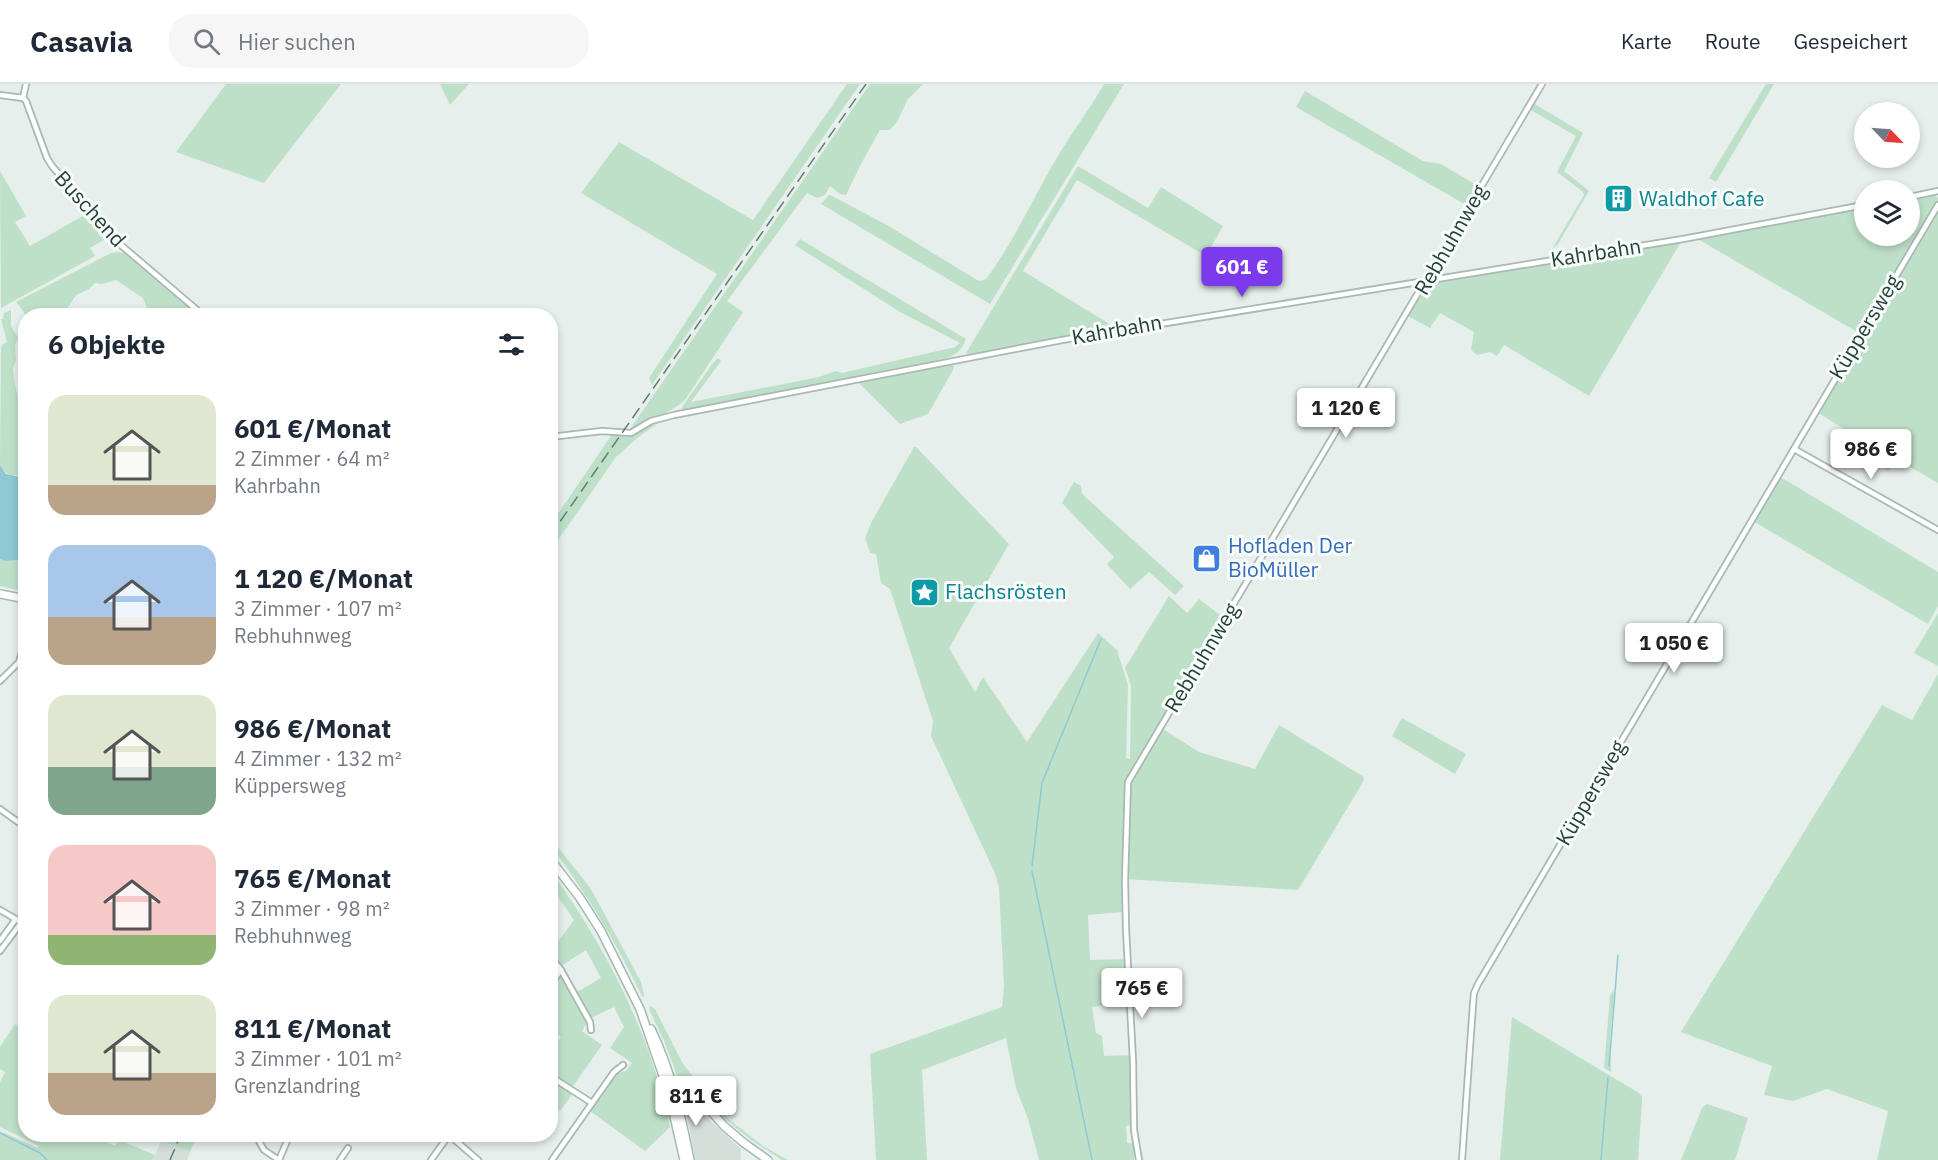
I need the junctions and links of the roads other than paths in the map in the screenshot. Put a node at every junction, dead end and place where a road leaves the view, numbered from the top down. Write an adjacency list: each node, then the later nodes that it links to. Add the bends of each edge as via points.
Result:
1 (26, 84): 4 (street)
2 (1542, 84): 9 (street, Rebhuhnweg)
3 (0, 95): 4 (street)
4 (23, 98): 12 (street, Buschend, via 52,166 122,246)
5 (1938, 191): 6 (street)
6 (1920, 195)
7 (1938, 205): 14 (street, Küppersweg)
8 (1854, 207): 10 (street, Kahrbahn)
9 (1436, 266): 10 (street); 11 (street, Rebhuhnweg)
10 (1443, 278): 11 (street, Kahrbahn)
11 (1427, 282): 13 (street, Kahrbahn, via 985,353 674,415 651,421 631,433 602,431); 53 (street, Rebhuhnweg, via 1128,782 1126,920 1134,1130)
12 (195, 308)
13 (558, 436)
14 (1794, 449): 15 (street); 54 (street, Küppersweg, via 1478,984 1473,1004)
15 (1938, 530)
16 (0, 594): 17 (main road)
17 (18, 597)
18 (18, 663): 19 (street)
19 (0, 681)
20 (0, 809): 21 (street)
21 (18, 822)
22 (558, 869): 35 (main road, via 580,898 619,965 645,1019)
23 (0, 910): 24 (street)
24 (18, 922)
25 (18, 925): 27 (street)
26 (18, 926): 28 (street)
27 (0, 942)
28 (0, 951)
29 (558, 966): 30 (street)
30 (561, 970): 31 (street); 32 (street)
31 (558, 974)
32 (591, 1030)
33 (623, 1065): 37 (street)
34 (558, 1081): 37 (street)
35 (670, 1089): 36 (main road); 38 (main road, via 696,1094)
36 (673, 1099): 38 (main road); 50 (main road); 51 (main road)
37 (592, 1103): 49 (street)
38 (704, 1104): 52 (main road, via 736,1137)
39 (260, 1142): 40 (street, via 279,1160)
40 (287, 1142)
41 (443, 1142): 46 (street)
42 (457, 1142): 44 (street)
43 (348, 1148): 45 (street)
44 (470, 1154): 47 (street); 48 (street)
45 (340, 1160)
46 (430, 1160)
47 (467, 1160)
48 (478, 1160)
49 (552, 1160)
50 (684, 1160)
51 (690, 1160)
52 (768, 1160)
53 (1139, 1160)
54 (1462, 1160)

